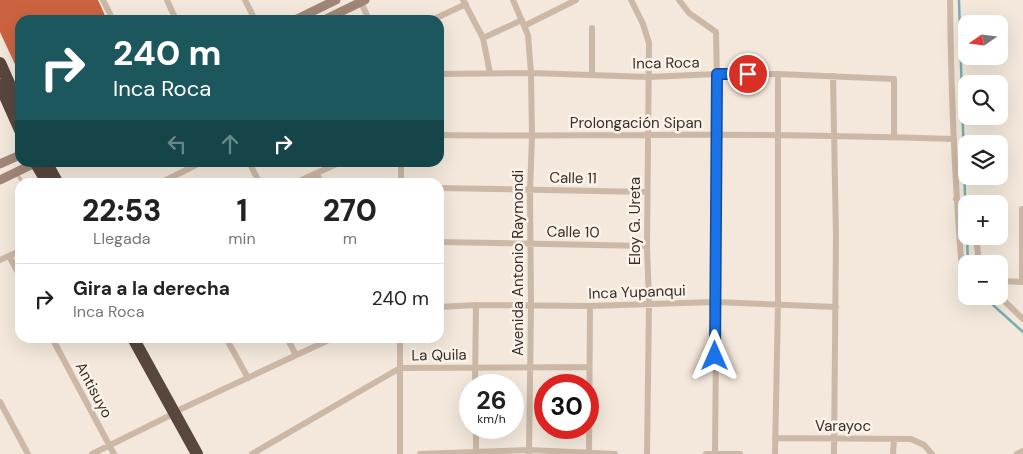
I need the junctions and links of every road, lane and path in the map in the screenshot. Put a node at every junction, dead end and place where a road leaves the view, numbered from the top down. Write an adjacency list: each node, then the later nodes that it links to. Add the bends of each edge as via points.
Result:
1 (103, 0): 12 (street)
2 (166, 0): 13 (street)
3 (336, 0): 15 (street)
4 (361, 0): 16 (street); 17 (street)
5 (513, 0): 19 (street, Avenida Antonio Raymondi)
6 (576, 0): 19 (street)
7 (631, 0): 30 (street, Eloy G. Ureta, via 649,43)
8 (679, 0): 26 (street, via 689,13 716,32)
9 (950, 0): 41 (street)
10 (247, 1): 14 (street)
11 (464, 2): 18 (street); 21 (street)
12 (110, 15)
13 (174, 15)
14 (253, 15)
15 (305, 15)
16 (333, 15)
17 (367, 15)
18 (441, 15)
19 (523, 23): 21 (street); 24 (street, Avenida Antonio Raymondi, via 528,35)
20 (592, 28): 28 (street)
21 (483, 38): 23 (street)
22 (0, 63): 32 (highway)
23 (490, 73): 24 (street, Inca Roca); 25 (street, Inca Roca)
24 (531, 73): 28 (street, Inca Roca); 39 (street, Avenida Antonio Raymondi)
25 (444, 74)
26 (717, 74): 27 (street, Inca Roca); 30 (street, Inca Roca); 36 (street)
27 (778, 74): 29 (street, Inca Roca); 37 (street)
28 (592, 75): 30 (street, Inca Roca)
29 (833, 76): 38 (street); 40 (street, Inca Roca, via 894,79)
30 (648, 77): 35 (street, Eloy G. Ureta)
31 (0, 85): 33 (highway)
32 (15, 97)
33 (15, 119)
34 (444, 135): 39 (street, Prolongación Sipan)
35 (648, 135): 36 (street, Prolongación Sipan); 39 (street, Prolongación Sipan); 60 (street, Eloy G. Ureta)
36 (718, 136): 37 (street, Prolongación Sipan); 73 (street)
37 (777, 136): 38 (street, Prolongación Sipan); 75 (street)
38 (833, 136): 40 (street, Prolongación Sipan); 81 (street)
39 (532, 137): 59 (street, Avenida Antonio Raymondi)
40 (894, 137): 41 (street, Prolongación Sipan)
41 (954, 138): 61 (street)
42 (15, 157): 43 (street)
43 (0, 164)
44 (28, 167): 49 (street)
45 (38, 167): 52 (highway)
46 (49, 167): 53 (highway)
47 (192, 167): 54 (street)
48 (331, 167): 50 (street)
49 (17, 172): 51 (lane); 57 (street)
50 (317, 174): 55 (street); 56 (street)
51 (20, 178)
52 (45, 178)
53 (55, 178)
54 (170, 178)
55 (307, 178)
56 (319, 178)
57 (0, 180)
58 (444, 188): 59 (street, Calle 11)
59 (530, 190): 60 (street, Calle 11); 64 (street, Avenida Antonio Raymondi)
60 (647, 192): 65 (street, Eloy G. Ureta)
61 (956, 199): 67 (street)
62 (1022, 209): 72 (street)
63 (444, 242): 64 (street, Calle 10)
64 (531, 244): 65 (street, Calle 10); 78 (street, Avenida Antonio Raymondi)
65 (647, 246): 74 (street, Eloy G. Ureta)
66 (15, 253): 68 (street)
67 (961, 255)
68 (9, 256): 69 (street); 70 (street)
69 (0, 260)
70 (15, 267)
71 (1008, 281): 72 (street)
72 (1022, 282)
73 (715, 302): 74 (street, Inca Yupanqui); 75 (street, Inca Yupanqui); 119 (street)
74 (648, 304): 79 (street, Inca Yupanqui); 117 (street, Eloy G. Ureta)
75 (778, 304): 81 (street, Inca Yupanqui); 99 (street)
76 (476, 305): 78 (street, Inca Yupanqui); 80 (street, Inca Yupanqui); 91 (street)
77 (1008, 305): 82 (street)
78 (532, 306): 79 (street, Inca Yupanqui); 94 (street, Avenida Antonio Raymondi)
79 (590, 306): 92 (street)
80 (444, 307)
81 (836, 307): 101 (street)
82 (1023, 319)
83 (55, 343): 103 (street, Antisuyo)
84 (136, 343): 98 (highway)
85 (144, 343): 98 (highway)
86 (229, 343): 96 (street)
87 (290, 343): 90 (street)
88 (322, 343): 90 (street)
89 (400, 343): 93 (street)
90 (296, 355): 96 (street)
91 (475, 367): 93 (street, La Quila); 94 (street, La Quila); 95 (street)
92 (589, 367): 94 (street, La Quila); 107 (street)
93 (400, 368): 113 (street, La Quila); 114 (street)
94 (530, 368): 105 (street, Avenida Antonio Raymondi)
95 (475, 374)
96 (248, 378): 98 (street)
97 (0, 402): 108 (street)
98 (178, 411): 103 (street); 111 (highway); 112 (highway)
99 (775, 438): 101 (street, Varayoc); 121 (street)
100 (476, 439): 106 (street)
101 (834, 439): 102 (street, Varayoc); 122 (street)
102 (894, 439): 123 (street); 124 (street, Varayoc, via 911,439 924,445)
103 (110, 445): 109 (street); 110 (street, Antisuyo)
104 (1023, 451): 125 (street)
105 (529, 452): 106 (street); 107 (street)
106 (476, 453): 115 (street)
107 (589, 453): 116 (street)
108 (28, 454)
109 (92, 454)
110 (114, 454)
111 (197, 454)
112 (206, 454)
113 (252, 454)
114 (400, 454)
115 (420, 454)
116 (615, 454)
117 (647, 454)
118 (706, 454): 119 (street)
119 (715, 454): 120 (street)
120 (740, 454)
121 (775, 454)
122 (834, 454)
123 (893, 454)
124 (932, 454)
125 (1017, 454)

